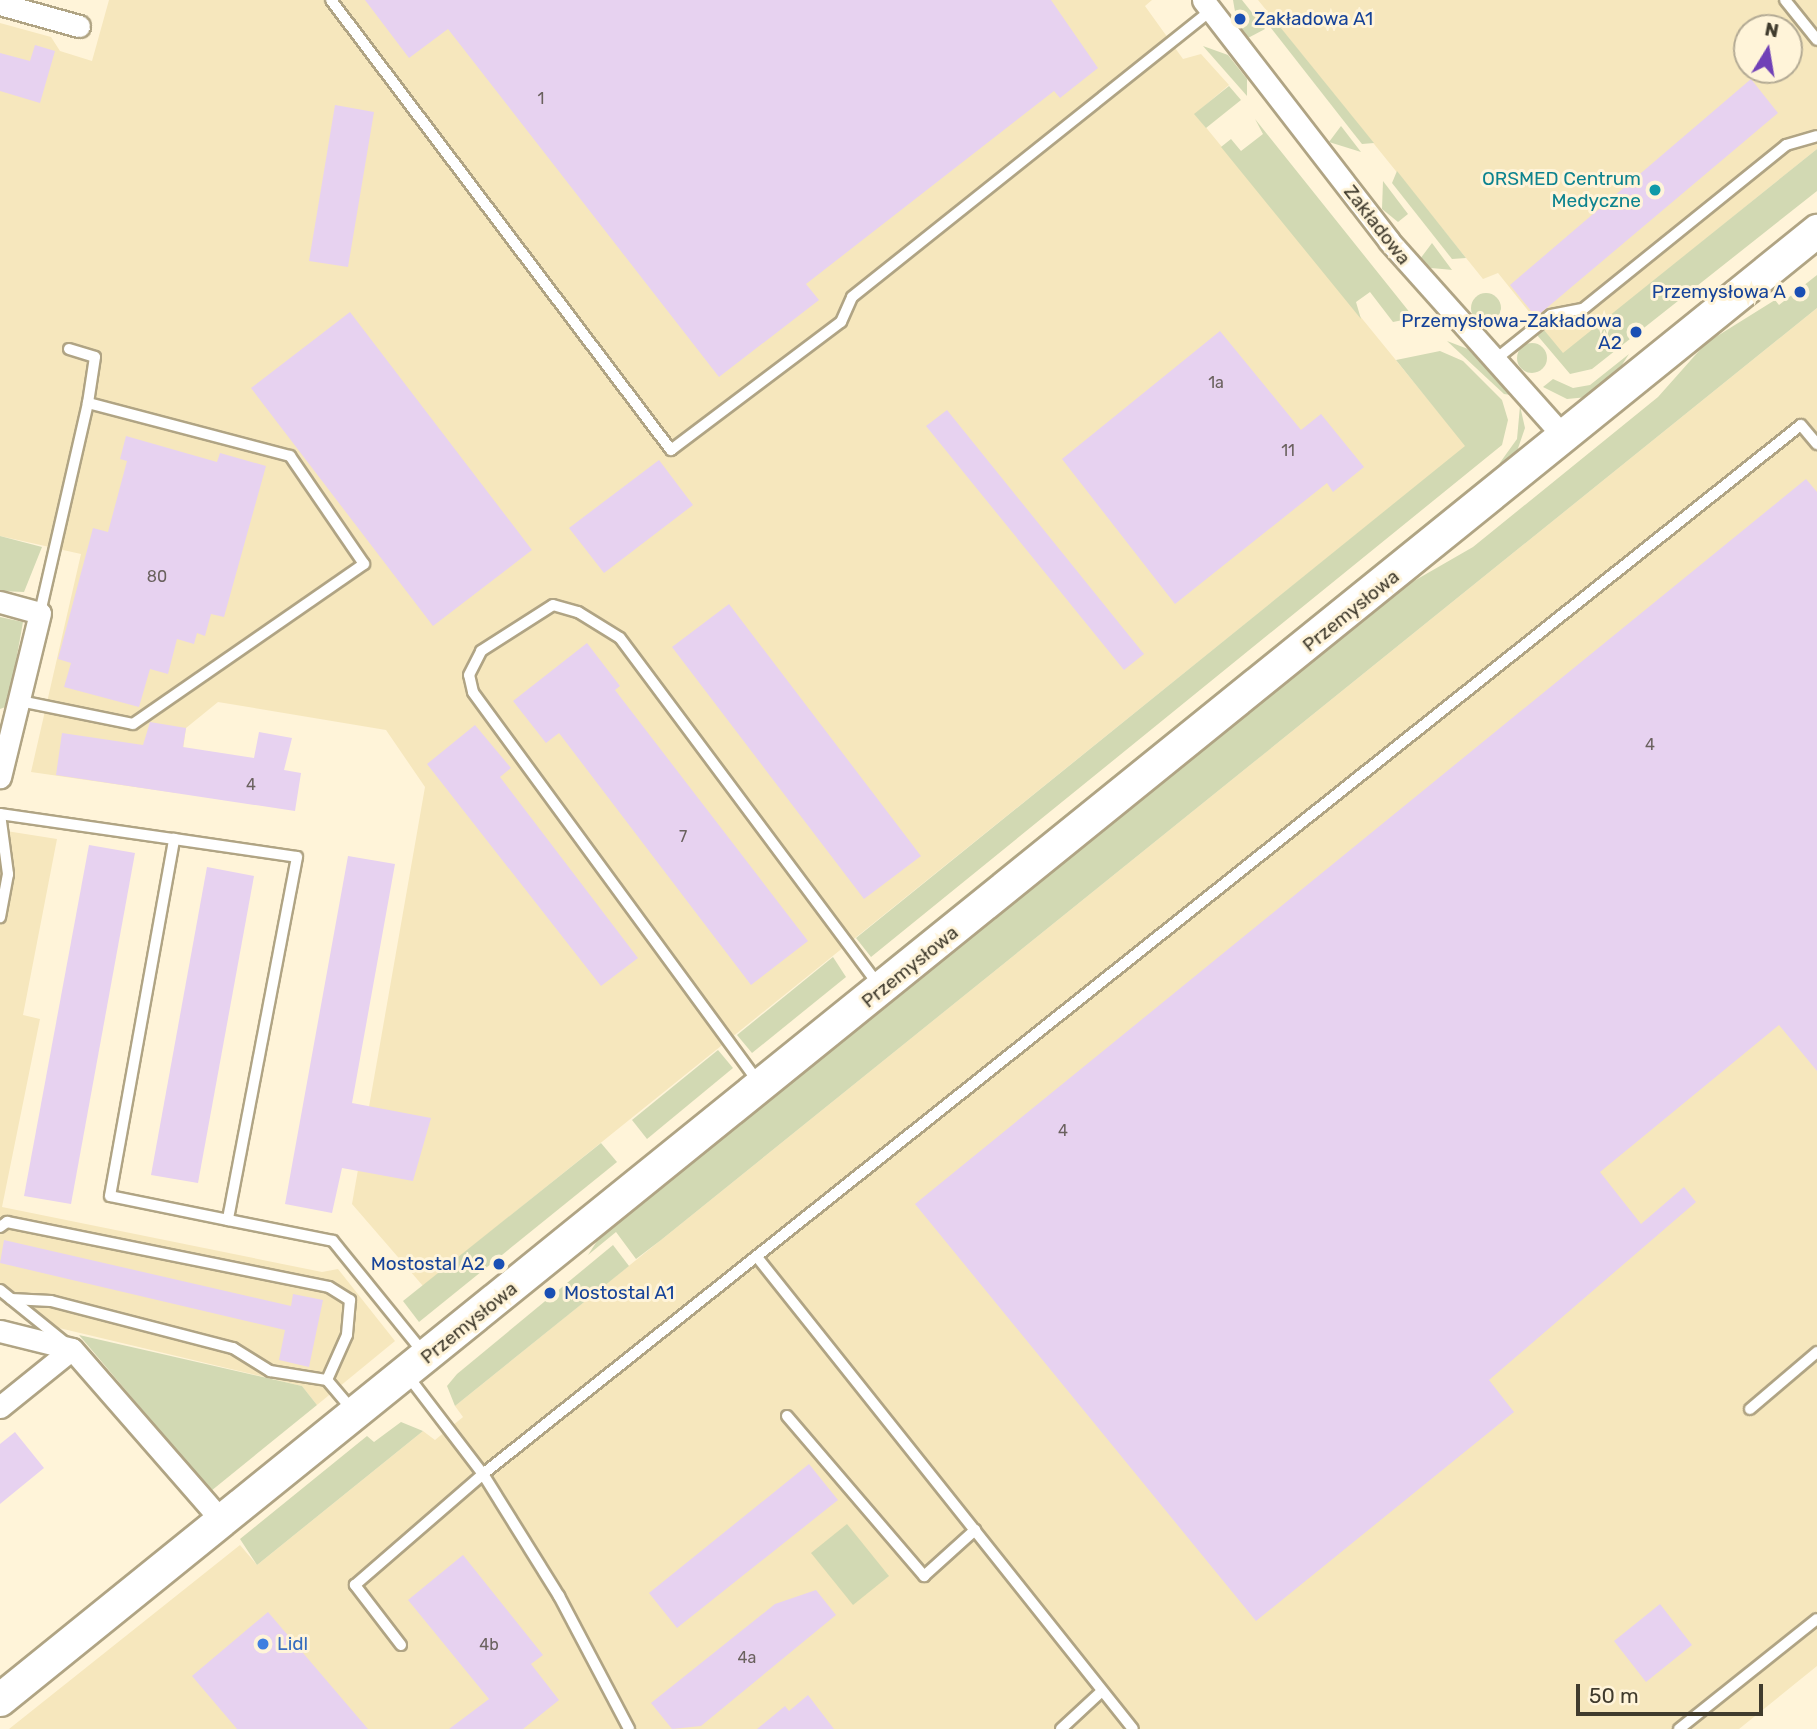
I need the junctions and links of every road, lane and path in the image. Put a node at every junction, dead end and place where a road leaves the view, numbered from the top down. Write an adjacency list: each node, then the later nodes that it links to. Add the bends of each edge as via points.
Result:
1 (331, 0): 4 (lane, via 671,450 841,322 852,297)
2 (1784, 0): 6 (lane)
3 (0, 4): 5 (street)
4 (1207, 5): 10 (street, Zakładowa, via 1389,241)
5 (79, 26)
6 (1817, 40)
7 (1817, 135): 10 (lane, via 1786,145 1583,309 1552,315)
8 (1817, 230): 12 (street, Przemysłowa)
9 (69, 349): 11 (lane, via 95,357)
10 (1496, 359): 12 (street, Zakładowa)
11 (88, 403): 15 (lane); 16 (lane, via 290,456 364,564 133,724)
12 (1565, 438): 21 (street, Przemysłowa)
13 (1817, 444): 25 (lane, via 1801,425)
14 (0, 602): 15 (street)
15 (40, 613): 16 (street)
16 (20, 701): 17 (street)
17 (0, 777)
18 (0, 814): 19 (lane); 20 (lane, via 8,874)
19 (174, 839): 23 (lane, via 110,1196); 23 (lane, via 297,856)
20 (0, 917)
21 (883, 989): 22 (street, Przemysłowa); 22 (lane, via 620,638 567,606 553,605 481,651 469,675 473,692)
22 (762, 1087): 31 (street, Przemysłowa)
23 (228, 1220): 31 (lane, via 332,1241)
24 (0, 1227): 32 (lane, via 7,1222 329,1287 350,1300 347,1335)
25 (757, 1257): 37 (lane); 39 (lane)
26 (0, 1290): 27 (lane)
27 (11, 1299): 29 (lane); 32 (lane, via 51,1301 233,1348 270,1371)
28 (0, 1331): 29 (street)
29 (72, 1349): 33 (street); 38 (street)
30 (1817, 1352): 34 (lane)
31 (417, 1365): 35 (street, Przemysłowa); 37 (lane)
32 (327, 1380): 35 (lane)
33 (0, 1407)
34 (1750, 1409)
35 (355, 1414): 38 (street, Przemysłowa)
36 (787, 1416): 39 (lane, via 924,1576)
37 (483, 1475): 41 (lane, via 355,1586); 44 (lane, via 559,1596)
38 (222, 1521): 43 (street, Przemysłowa)
39 (975, 1530): 42 (lane)
40 (1817, 1619): 47 (lane)
41 (401, 1645)
42 (1102, 1691): 45 (lane); 46 (lane)
43 (0, 1700)
44 (629, 1729)
45 (1061, 1729)
46 (1133, 1729)
47 (1679, 1729)

